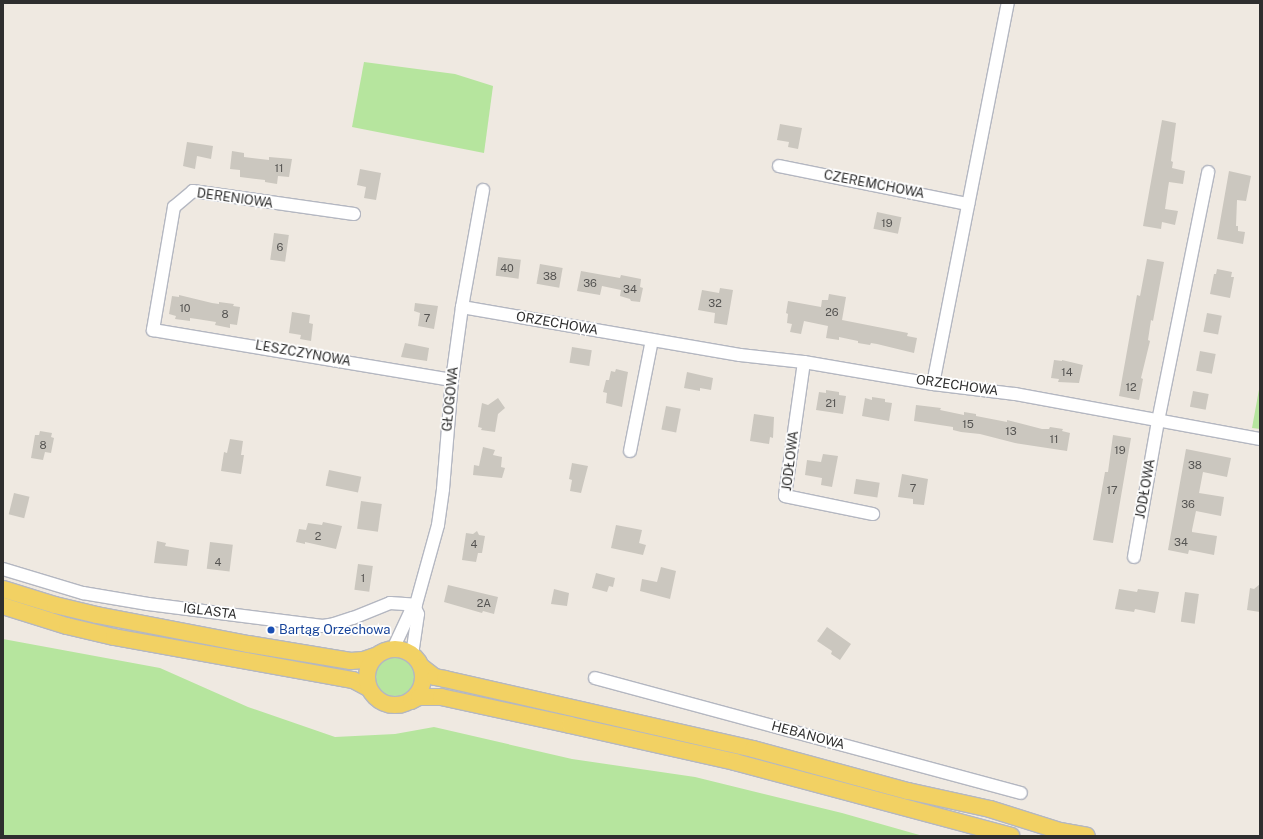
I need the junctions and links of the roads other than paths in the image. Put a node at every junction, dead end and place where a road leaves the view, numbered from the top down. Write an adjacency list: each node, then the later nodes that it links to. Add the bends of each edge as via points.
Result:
1 (1008, 3): 5 (street)
2 (779, 166): 5 (street, CZEREMCHOWA)
3 (1208, 172): 13 (street, JODŁOWA)
4 (483, 190): 7 (street, GŁOGOWA)
5 (968, 204): 12 (street)
6 (354, 214): 8 (street, DERENIOWA, via 193,191 174,207)
7 (462, 307): 9 (street, ORZECHOWA); 11 (street, GŁOGOWA)
8 (153, 330): 11 (street, LESZCZYNOWA)
9 (652, 340): 10 (street, ORZECHOWA, via 740,355); 15 (street)
10 (804, 362): 12 (street, ORZECHOWA); 16 (street, JODŁOWA, via 785,496)
11 (452, 380): 21 (street, GŁOGOWA, via 438,525)
12 (933, 384): 13 (street, ORZECHOWA, via 1015,394)
13 (1158, 421): 14 (street, ORZECHOWA); 17 (street, JODŁOWA)
14 (1260, 439)
15 (630, 451)
16 (873, 514)
17 (1134, 557)
18 (3, 569): 21 (street, IGLASTA, via 51,585 90,594 148,604 323,626 353,618 390,603)
19 (3, 589): 23 (main road, via 97,615 248,644 351,661)
20 (3, 606): 26 (main road, via 67,626 114,637 353,680)
21 (416, 606): 22 (street, GŁOGOWA); 24 (street, GŁOGOWA)
22 (393, 649): 23 (main road); 24 (main road, via 403,650)
23 (375, 656): 26 (main road, via 367,671)
24 (417, 661): 27 (main road, via 423,675 420,690); 30 (main road, via 435,676 445,679 753,749)
25 (595, 678): 28 (street, HEBANOWA)
26 (368, 688): 27 (main road, via 378,701 386,705 394,706)
27 (411, 701): 29 (main road, via 424,697 441,697 570,724 735,762)
28 (1021, 793)
29 (1011, 836)
30 (1087, 836)

